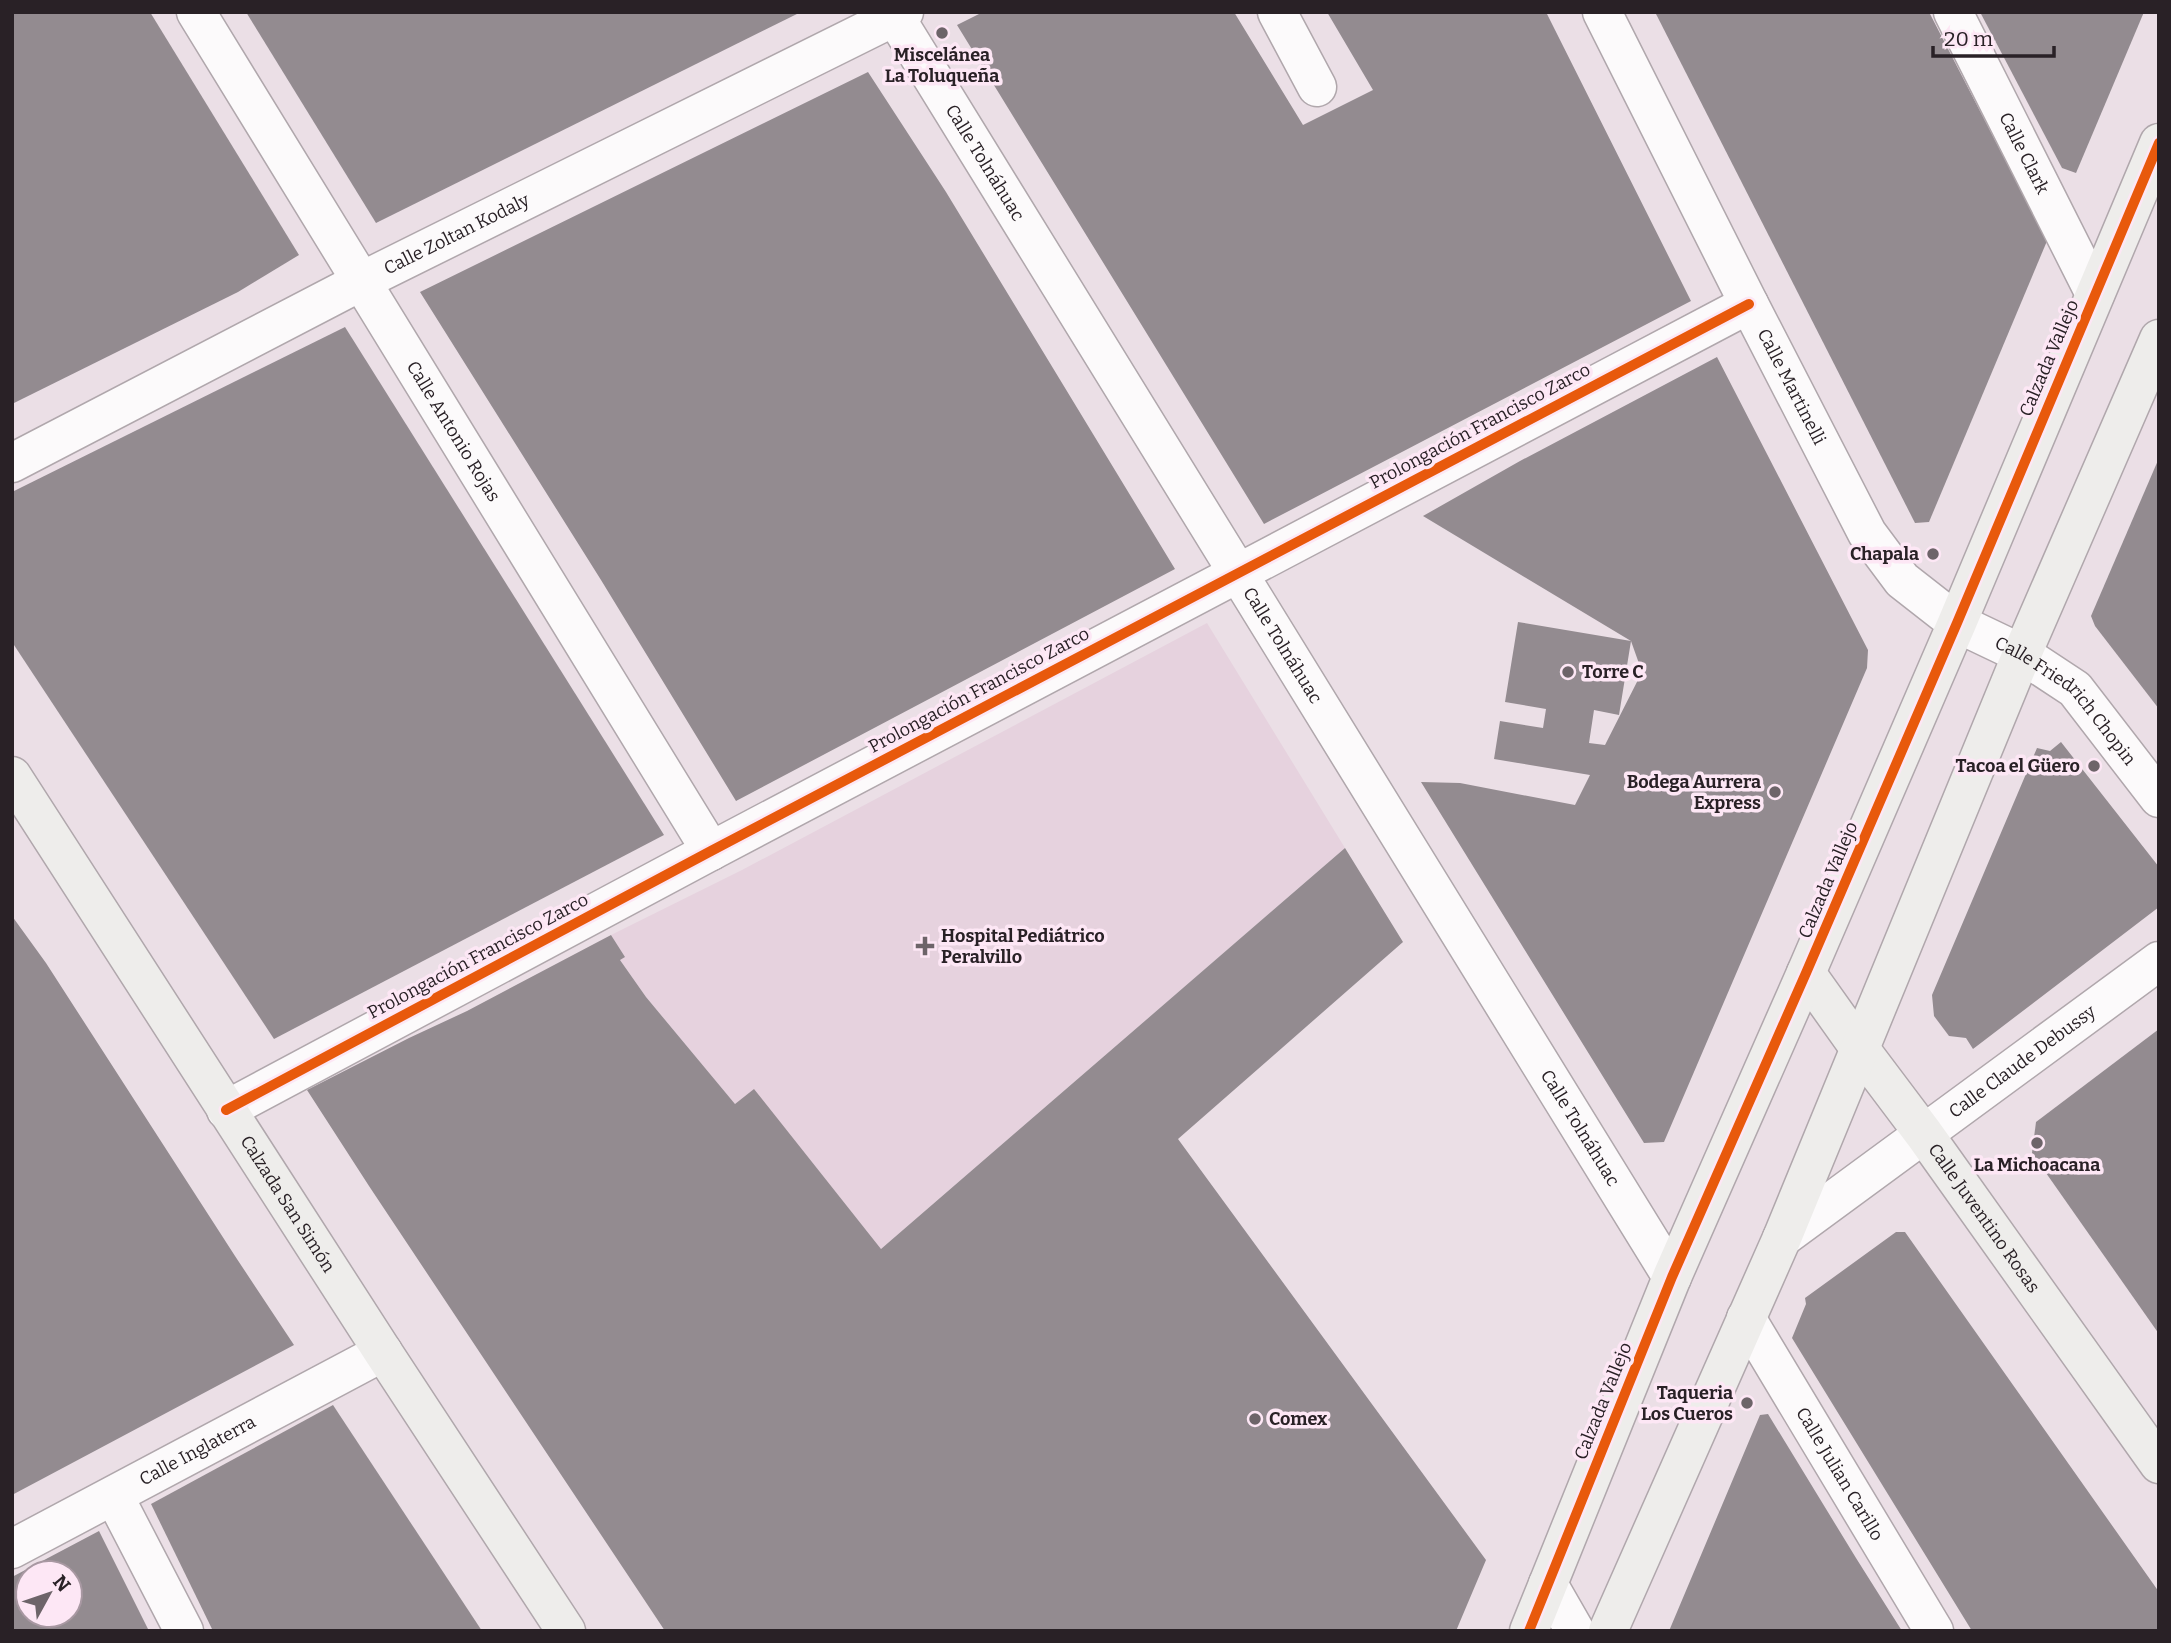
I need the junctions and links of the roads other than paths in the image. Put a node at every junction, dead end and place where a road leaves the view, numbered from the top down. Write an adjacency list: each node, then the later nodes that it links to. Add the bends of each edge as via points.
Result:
1 (196, 12): 8 (street, Calle Antonio Rojas)
2 (1277, 12): 6 (street)
3 (1602, 12): 10 (street, Calle Martinelli)
4 (1953, 12): 9 (street, Calle Clark)
5 (897, 14): 8 (street, Calle Zoltan Kodaly); 13 (street, Calle Tolnáhuac)
6 (1317, 87)
7 (2159, 143): 9 (street, Calzada Vallejo)
8 (360, 282): 12 (street, Calle Zoltan Kodaly); 18 (street, Calle Antonio Rojas)
9 (2095, 294): 14 (street, Calzada Vallejo)
10 (1749, 304): 13 (street, Prolongación Francisco Zarco); 14 (street, Calle Martinelli, via 1867,533 1902,580)
11 (2159, 339): 15 (street)
12 (12, 463)
13 (1239, 573): 18 (street, Prolongación Francisco Zarco); 25 (street, Calle Tolnáhuac)
14 (1957, 623): 15 (street, Calle Friedrich Chopin); 20 (street, Calzada Vallejo)
15 (2022, 654): 17 (street, Calle Friedrich Chopin, via 2075,689); 21 (street)
16 (12, 776): 22 (street, Calzada San Simón)
17 (2159, 798)
18 (711, 850): 22 (street, Prolongación Francisco Zarco)
19 (2159, 961): 23 (street, Calle Claude Debussy)
20 (1806, 973): 21 (street, Calle Juventino Rosas); 25 (street, Calzada Vallejo)
21 (1860, 1049): 23 (street, Calle Juventino Rosas); 24 (street)
22 (226, 1110): 27 (street, Calzada San Simón)
23 (1924, 1134): 24 (street, Calle Claude Debussy); 28 (street, Calle Juventino Rosas)
24 (1782, 1238): 26 (street)
25 (1672, 1277): 31 (street, Calzada Vallejo)
26 (1746, 1318): 36 (street); 37 (street, Calle Julian Carillo)
27 (383, 1352): 29 (street, Calle Inglaterra); 33 (street, Calzada San Simón)
28 (2159, 1464)
29 (114, 1496): 30 (street, Calle Inglaterra); 32 (street)
30 (12, 1549)
31 (1548, 1584): 34 (street, Calzada Vallejo); 35 (street)
32 (184, 1631)
33 (566, 1631)
34 (1529, 1631)
35 (1575, 1631)
36 (1608, 1631)
37 (1934, 1631)

